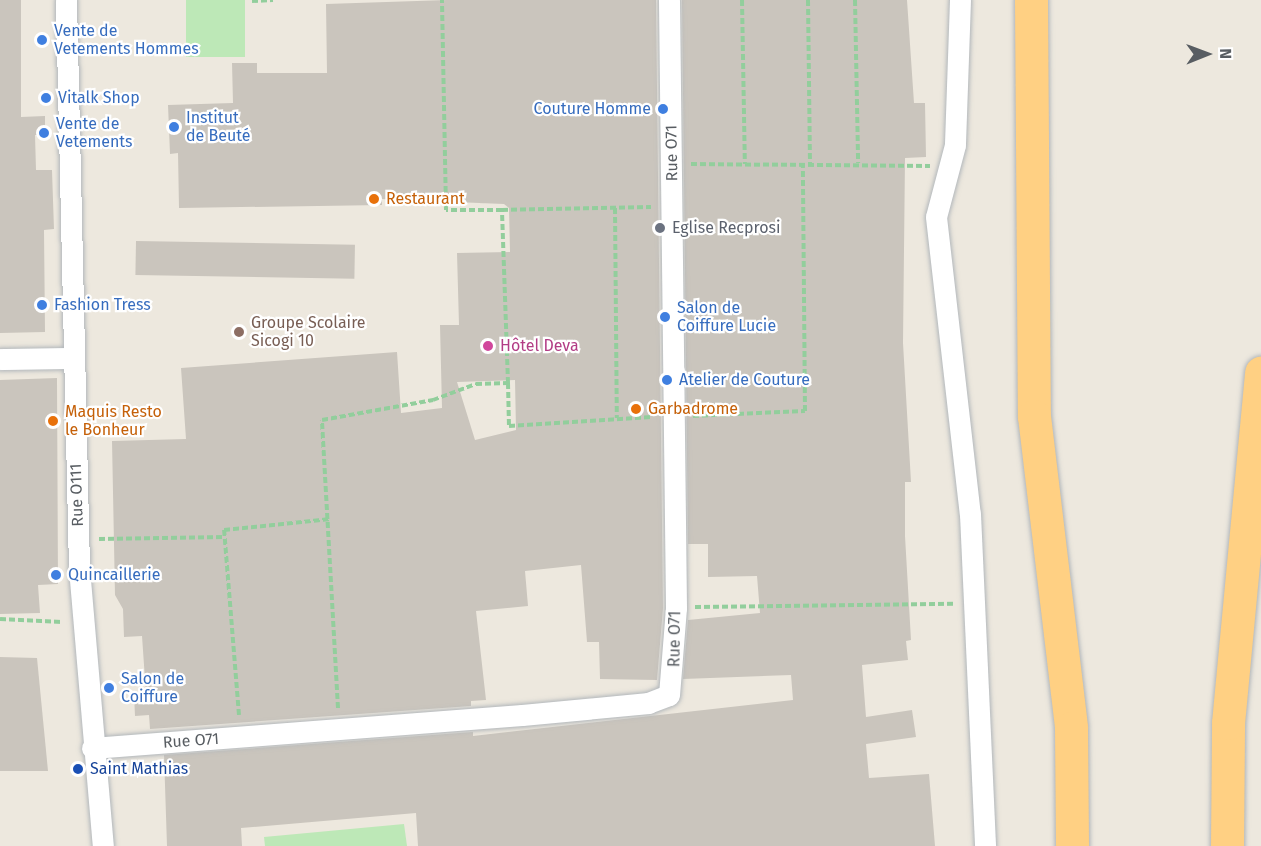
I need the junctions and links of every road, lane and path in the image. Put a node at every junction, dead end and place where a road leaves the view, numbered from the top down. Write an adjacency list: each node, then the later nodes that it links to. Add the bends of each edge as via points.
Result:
1 (66, 0): 20 (street, Rue O111)
2 (273, 0): 10 (path)
3 (442, 0): 19 (path, via 446,210)
4 (669, 0): 15 (street, Rue O71)
5 (742, 0): 13 (path)
6 (808, 0): 11 (path)
7 (855, 0): 12 (path)
8 (960, 0): 16 (street, via 959,105)
9 (1031, 0): 38 (highway, via 1034,416 1071,728)
10 (252, 1)
11 (810, 163): 12 (path); 14 (path)
12 (858, 163): 16 (path)
13 (745, 164): 14 (path); 15 (path)
14 (803, 164): 24 (path, via 805,411)
15 (673, 165): 17 (street, Rue O71)
16 (947, 166): 29 (street, via 936,217 970,514)
17 (674, 207): 18 (path); 24 (street, Rue O71)
18 (615, 208): 19 (path); 25 (path)
19 (502, 210): 23 (path)
20 (72, 358): 21 (street); 28 (street, Rue O111)
21 (0, 359)
22 (1261, 373): 39 (highway, via 1228,723)
23 (508, 383): 25 (path, via 510,426); 26 (path, via 476,384 433,400 322,420)
24 (675, 416): 25 (path); 30 (street, Rue O71)
25 (617, 418)
26 (330, 519): 27 (path, via 224,530); 33 (path)
27 (225, 537): 28 (path); 34 (path)
28 (78, 540): 32 (street, Rue O111)
29 (974, 603): 30 (path); 37 (street)
30 (676, 608): 33 (street, Rue O71, via 675,677 673,690 662,701)
31 (0, 619): 32 (path)
32 (83, 622): 35 (street, Rue O111)
33 (339, 729): 34 (street, Rue O71)
34 (241, 737): 35 (street, Rue O71)
35 (92, 748): 36 (street, Rue O111)
36 (103, 846)
37 (985, 846)
38 (1071, 846)
39 (1227, 846)

